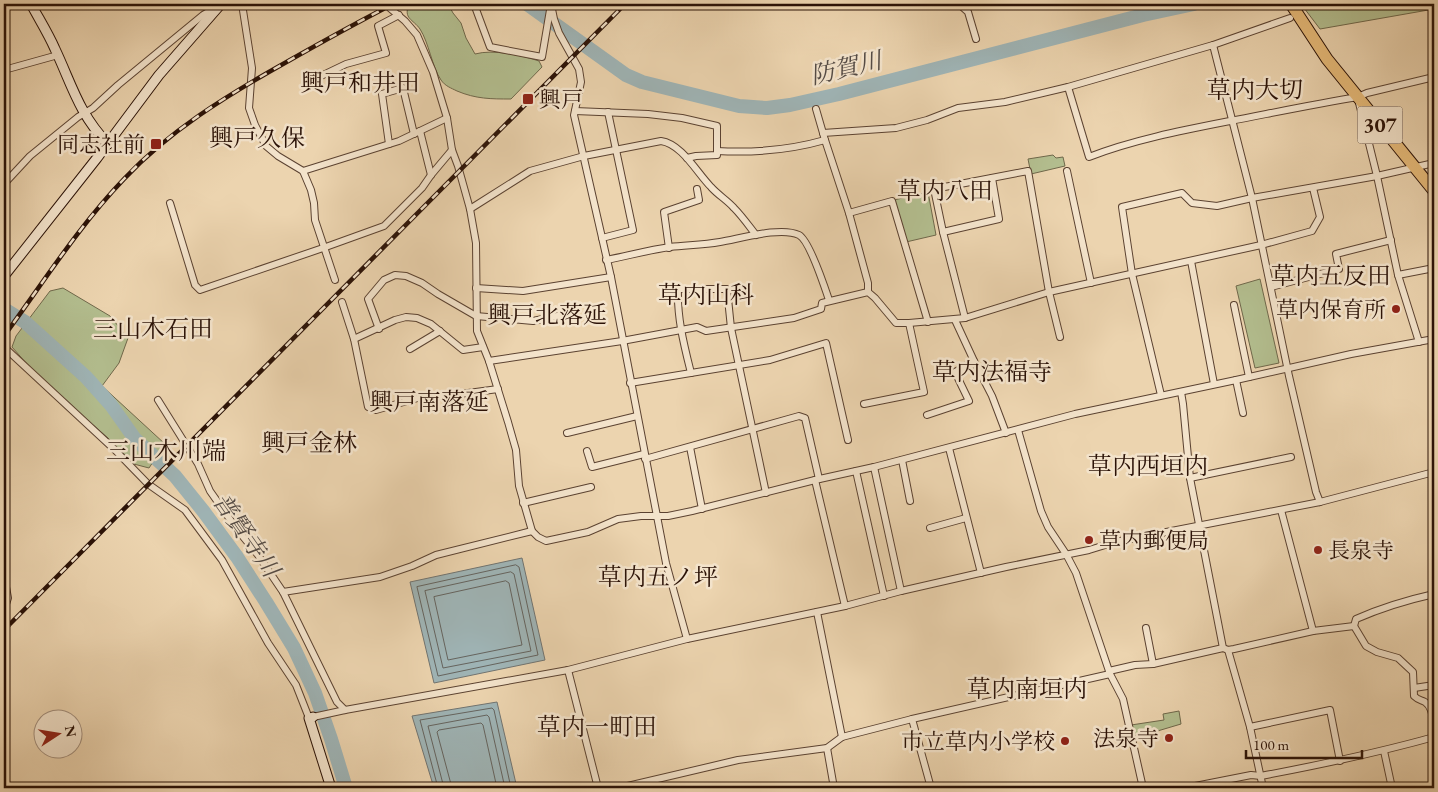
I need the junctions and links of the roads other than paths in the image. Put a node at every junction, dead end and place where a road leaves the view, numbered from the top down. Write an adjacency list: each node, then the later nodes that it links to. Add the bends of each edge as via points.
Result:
1 (30, 4): 13 (street)
2 (221, 4): 22 (street, via 203,15); 28 (street, via 159,75)
3 (242, 4): 37 (street, via 252,68 249,108 255,125 266,146)
4 (385, 4): 9 (street)
5 (474, 4): 8 (street, via 490,47 542,57)
6 (960, 4): 11 (street, via 968,12)
7 (1291, 4): 18 (highway, 307, via 1327,59)
8 (551, 5): 20 (street, via 559,33 579,69 581,82)
9 (399, 15): 15 (street, via 378,26 386,53 346,64 321,76); 23 (street, via 417,35)
10 (1290, 18): 12 (street)
11 (976, 39)
12 (1213, 45): 17 (street); 24 (street)
13 (58, 55): 14 (street); 22 (street)
14 (4, 70)
15 (310, 75)
16 (1434, 77): 18 (street)
17 (1068, 87): 24 (street, via 1089,157 1185,130); 27 (street, via 1005,102 958,108 896,128)
18 (1358, 97): 24 (street); 36 (highway, 307); 40 (street)
19 (816, 109): 27 (street)
20 (575, 111): 21 (street); 33 (street)
21 (608, 112): 31 (street); 32 (street, via 682,118 718,126)
22 (84, 114): 28 (street); 42 (street, via 30,156)
23 (447, 118): 25 (street); 30 (street)
24 (1231, 121): 46 (street)
25 (420, 131): 26 (street); 39 (street)
26 (414, 134): 29 (street); 29 (street, via 403,88 382,94)
27 (824, 137): 32 (street, via 808,145 779,149); 49 (street)
28 (108, 144): 62 (street)
29 (389, 144): 37 (street)
30 (452, 150): 39 (street); 48 (street)
31 (615, 150): 33 (street); 34 (street, via 661,141); 52 (street, via 633,230)
32 (717, 151): 34 (street, via 717,155)
33 (584, 156): 48 (street, via 530,171); 52 (street)
34 (687, 158): 51 (street)
35 (1434, 163): 36 (street)
36 (1415, 167): 40 (street); 45 (highway, 307)
37 (303, 171): 55 (street, via 311,190)
38 (1067, 171): 65 (street)
39 (431, 175): 55 (street, via 384,226)
40 (1377, 176): 43 (street); 53 (street)
41 (992, 178): 50 (street, via 999,219); 50 (street, via 934,189); 69 (street, via 1028,171)
42 (4, 184)
43 (1313, 188): 46 (street); 54 (street, via 1320,217 1312,231)
44 (697, 189): 56 (street, via 699,200 664,212)
45 (1434, 191)
46 (1252, 198): 54 (street); 60 (street, via 1217,206 1192,203 1182,194 1122,207)
47 (170, 203): 55 (street, via 195,285 200,290)
48 (470, 209): 67 (street, via 476,243)
49 (849, 213): 68 (street); 77 (street, via 892,201)
50 (943, 232): 75 (street)
51 (756, 235): 56 (street); 70 (street, via 779,232 799,235 804,239)
52 (602, 238): 57 (street)
53 (1391, 240): 61 (street); 66 (street, via 1336,254 1339,269)
54 (1261, 244): 58 (street); 66 (street)
55 (323, 248): 64 (street)
56 (669, 248): 57 (street)
57 (606, 260): 63 (street)
58 (1191, 261): 60 (street); 99 (street)
59 (1434, 268): 61 (street)
60 (1132, 274): 65 (street); 102 (street)
61 (1398, 275): 87 (street)
62 (4, 276)
63 (611, 277): 67 (street, via 523,291); 86 (street)
64 (335, 280)
65 (1091, 283): 69 (street)
66 (1271, 286): 94 (street)
67 (476, 288): 74 (street)
68 (868, 292): 70 (street); 78 (street, via 896,323)
69 (1049, 292): 75 (street); 83 (street)
70 (829, 300): 79 (street, via 822,303 821,308 794,318)
71 (342, 302): 84 (street)
72 (1234, 306): 96 (street)
73 (567, 314): 74 (street, via 533,321)
74 (476, 316): 80 (street, via 422,282 395,275 384,280 368,299); 88 (street)
75 (965, 318): 76 (street)
76 (955, 320): 77 (street); 92 (street)
77 (928, 322): 78 (street)
78 (909, 324): 104 (street, via 924,392)
79 (731, 328): 81 (street); 81 (street, via 727,289 678,289); 93 (street)
80 (379, 329): 82 (street, via 406,317 417,318); 84 (street)
81 (681, 330): 86 (street); 95 (street)
82 (440, 331): 88 (street, via 463,350); 90 (street)
83 (1060, 337)
84 (354, 339): 100 (street, via 368,407 376,410 428,395 446,396)
85 (1434, 339): 87 (street)
86 (622, 341): 91 (street); 98 (street)
87 (1419, 342): 94 (street)
88 (483, 347): 91 (street)
89 (4, 348): 157 (street, via 83,419 148,484 184,510 222,560 268,643 296,684)
90 (410, 349)
91 (489, 361): 100 (street)
92 (974, 362): 106 (street, via 956,372 969,401); 111 (street)
93 (739, 364): 95 (street); 108 (street); 112 (street, via 770,360 826,343)
94 (1288, 368): 96 (street); 127 (street)
95 (691, 373): 98 (street)
96 (1249, 377): 97 (street)
97 (1236, 380): 99 (street); 105 (street)
98 (630, 383): 107 (street)
99 (1214, 384): 101 (street)
100 (498, 389): 128 (street, via 516,450)
101 (1181, 392): 102 (street); 122 (street)
102 (1161, 395): 109 (street)
103 (158, 400): 140 (street, via 198,464 210,491)
104 (864, 404)
105 (1243, 413)
106 (927, 415)
107 (637, 416): 110 (street); 116 (street)
108 (752, 429): 113 (street); 123 (street, via 799,416 805,418); 125 (street)
109 (1018, 430): 111 (street); 136 (street, via 1040,511)
110 (567, 433)
111 (1006, 433): 114 (street)
112 (848, 440)
113 (690, 447): 116 (street); 129 (street)
114 (949, 448): 118 (street); 132 (street)
115 (587, 451): 116 (street, via 592,467)
116 (645, 457): 131 (street)
117 (1291, 457): 122 (street)
118 (902, 460): 119 (street); 126 (street)
119 (874, 468): 120 (street); 139 (street)
120 (856, 471): 123 (street); 142 (street)
121 (1434, 472): 127 (street)
122 (1190, 478): 133 (street)
123 (817, 480): 125 (street); 143 (street)
124 (591, 487): 128 (street)
125 (766, 493): 129 (street)
126 (910, 500)
127 (1320, 502): 130 (street)
128 (523, 503): 135 (street)
129 (702, 509): 131 (street)
130 (1280, 510): 133 (street); 148 (street)
131 (656, 517): 135 (street, via 618,519 588,532 546,541); 149 (street)
132 (966, 518): 134 (street); 137 (street)
133 (1199, 525): 136 (street); 150 (street)
134 (930, 528)
135 (532, 531): 140 (street, via 436,555 380,577)
136 (1066, 554): 137 (street); 153 (street, via 1079,580)
137 (981, 573): 139 (street)
138 (4, 576): 144 (street, via 8,598)
139 (901, 591): 142 (street)
140 (283, 592): 156 (street, via 337,702)
141 (1434, 594): 146 (street, via 1379,609 1356,619)
142 (884, 596): 143 (street)
143 (845, 606): 145 (street)
144 (4, 610)
145 (817, 612): 149 (street); 161 (street)
146 (1354, 626): 148 (street); 155 (street, via 1366,646 1398,658 1413,672)
147 (1146, 628): 151 (street)
148 (1313, 632): 150 (street)
149 (687, 639): 152 (street)
150 (1225, 649): 151 (street); 160 (street)
151 (1153, 664): 153 (street)
152 (568, 670): 156 (street); 168 (street)
153 (1110, 672): 158 (street); 172 (street, via 1123,699)
154 (1434, 685): 155 (street)
155 (1414, 688): 159 (street, via 1414,696 1425,702)
156 (345, 710): 157 (street)
157 (311, 717): 167 (street)
158 (912, 719): 161 (street); 171 (street)
159 (1434, 722)
160 (1250, 728): 165 (street, via 1330,710); 166 (street)
161 (842, 737): 163 (street)
162 (1434, 737): 164 (street)
163 (827, 748): 169 (street, via 738,760); 170 (street)
164 (1384, 751): 165 (street); 175 (street)
165 (1340, 761): 166 (street)
166 (1260, 776): 173 (street); 174 (street)
167 (331, 788)
168 (598, 788)
169 (619, 788)
170 (834, 788)
171 (930, 788)
172 (1143, 788)
173 (1185, 788)
174 (1263, 788)
175 (1392, 788)

